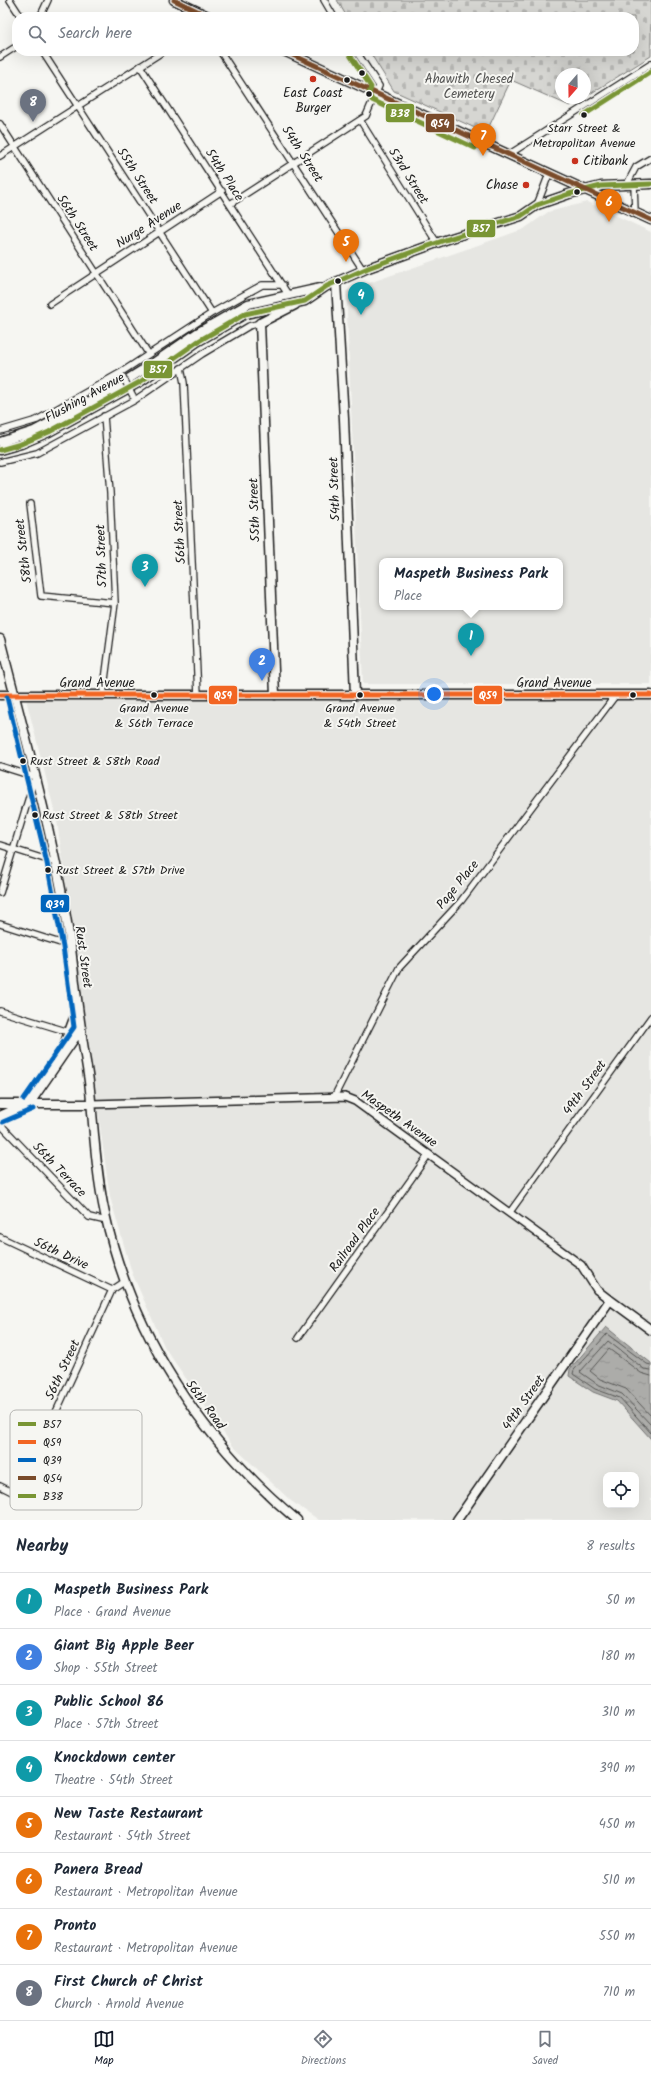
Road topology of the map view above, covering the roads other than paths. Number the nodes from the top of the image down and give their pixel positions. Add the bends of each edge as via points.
1 (10, 0) edge
2 (48, 0) edge
3 (174, 0) edge
4 (324, 0) edge
5 (18, 12) edge
6 (42, 12) edge
7 (199, 12) edge
8 (331, 12) edge
9 (12, 49) edge
10 (45, 56) edge
11 (156, 56) edge
12 (223, 56) edge
13 (295, 56) edge
14 (359, 56) edge
15 (0, 57) edge
16 (651, 64) edge
17 (140, 66) junction
18 (376, 94) junction
19 (78, 106) junction
20 (360, 120) junction
21 (0, 124) edge
22 (15, 146) junction
23 (508, 155) junction
24 (0, 156) edge
25 (651, 158) edge
26 (294, 163) junction
27 (549, 174) junction
28 (630, 184) junction
29 (651, 184) edge
30 (584, 189) junction
31 (222, 191) junction
32 (230, 204) junction
33 (537, 205) junction
34 (635, 212) junction
35 (651, 220) edge
36 (159, 232) junction
37 (437, 243) junction
38 (363, 270) junction
39 (96, 272) junction
40 (336, 282) junction
41 (283, 285) junction
42 (327, 286) junction
43 (289, 296) junction
44 (305, 301) junction
45 (50, 304) dead end
46 (212, 313) junction
47 (260, 323) junction
48 (148, 353) junction
49 (181, 368) junction
50 (121, 375) junction
51 (134, 398) junction
52 (104, 416) junction
53 (0, 431) edge
54 (0, 442) edge
55 (0, 450) edge
56 (0, 462) edge
57 (30, 504) dead end
58 (115, 603) junction
59 (0, 639) edge
60 (0, 695) edge
61 (14, 695) junction
62 (103, 695) junction
63 (198, 695) junction
64 (275, 695) junction
65 (355, 695) junction
66 (651, 695) edge
67 (615, 696) junction
68 (0, 766) edge
69 (35, 777) junction
70 (0, 845) edge
71 (14, 849) junction
72 (54, 862) junction
73 (0, 893) edge
74 (0, 924) edge
75 (70, 946) junction
76 (78, 1009) junction
77 (0, 1011) edge
78 (651, 1017) edge
79 (81, 1029) junction
80 (69, 1032) junction
81 (59, 1060) junction
82 (334, 1097) junction
83 (30, 1103) junction
84 (0, 1104) edge
85 (91, 1104) junction
86 (0, 1116) edge
87 (0, 1124) edge
88 (429, 1154) junction
89 (510, 1212) junction
90 (107, 1221) junction
91 (0, 1237) edge
92 (124, 1282) junction
93 (112, 1290) junction
94 (610, 1300) junction
95 (651, 1330) edge
96 (298, 1338) dead end
97 (57, 1410) edge
98 (0, 1486) edge
99 (10, 1491) edge
100 (297, 1520) edge
101 (457, 1520) edge

1 - 5 street
2 - 6 street
3 - 7 main road
4 - 8 street
9 - 15 street
10 - 19 street, 55th Street
11 - 17 street
12 - 26 street, 54th Street
13 - 18 main road
14 - 18 street via 379,86
16 - 23 street
17 - 19 street
17 - 31 street, 54th Place
18 - 20 street via 366,116
18 - 23 main road
19 - 22 street
19 - 36 street, 55th Street
20 - 26 street
20 - 37 street, 53rd Street
21 - 22 street, 56th Street
22 - 24 street
22 - 39 street, 56th Street
23 - 27 main road
25 - 28 street via 636,167
26 - 32 street
26 - 38 street, 54th Street
27 - 30 main road
27 - 33 street
28 - 29 main road, Flushing Avenue
28 - 30 main road, Flushing Avenue
28 - 34 street
30 - 33 main road, Flushing Avenue
30 - 34 main road
31 - 32 street, 54th Place
31 - 36 street, Nurge Avenue
32 - 41 street, 54th Place
33 - 37 main road, Flushing Avenue via 521,216
34 - 35 main road
36 - 39 street, Nurge Avenue
36 - 46 street, 55th Street
37 - 38 main road, Flushing Avenue
38 - 40 main road, Flushing Avenue
39 - 45 street, Nurge Avenue
39 - 48 street, 56th Street
40 - 42 main road, Flushing Avenue
40 - 65 main road, 54th Street
41 - 43 street, 54th Place
41 - 46 street, Flushing Avenue via 262,285
42 - 43 main road, Flushing Avenue
42 - 44 main road, Flushing Avenue
43 - 54 main road, Flushing Avenue via 248,304 109,391 34,431
44 - 47 main road
44 - 55 main road, Flushing Avenue via 245,314 197,342 140,382 49,432
46 - 48 street, Flushing Avenue
47 - 49 street, Flushing Avenue via 235,334
47 - 64 main road, 55th Street
48 - 50 street, Flushing Avenue
49 - 51 street, Flushing Avenue
49 - 63 street, 56th Street via 184,383
50 - 51 street, bridge
50 - 53 street, Flushing Avenue via 37,420
51 - 52 street, Flushing Avenue
52 - 56 street, Flushing Avenue via 37,453
52 - 58 street, 57th Street
57 - 58 street, 58th Street via 41,596
58 - 62 street, 57th Street
59 - 61 main road, Rust Street
60 - 61 main road, Grand Avenue
61 - 62 main road, Grand Avenue
61 - 69 main road, Rust Street
62 - 63 main road, Grand Avenue
63 - 64 main road, Grand Avenue
64 - 65 main road, Grand Avenue
65 - 67 main road, Grand Avenue
66 - 67 main road, Grand Avenue
67 - 82 street, Page Place via 461,900 399,968
68 - 69 street
69 - 71 street
69 - 72 main road, Rust Street
70 - 71 street
71 - 72 street
71 - 73 street
72 - 75 main road, Rust Street
74 - 75 street
75 - 76 main road, Rust Street
76 - 79 main road, Rust Street
76 - 80 main road
77 - 80 street
78 - 89 street, 49th Street
79 - 81 main road
79 - 85 main road, Rust Street
80 - 81 main road
81 - 83 main road
82 - 85 street, Maspeth Avenue
82 - 88 street, Maspeth Avenue via 345,1097 355,1101
83 - 84 main road, Maspeth Avenue
83 - 85 main road, Maspeth Avenue
83 - 86 main road
85 - 90 main road, Rust Street
87 - 90 street, 56th Terrace via 89,1217
88 - 89 street, Maspeth Avenue
88 - 96 street, Railroad Place
89 - 94 street, Maspeth Avenue via 581,1265 597,1290
90 - 92 main road, Rust Street
91 - 93 street, 56th Drive
92 - 93 street
92 - 100 main road, 56th Road via 167,1372 197,1416 228,1455 272,1500
93 - 97 street, 56th Street
94 - 95 main road, Maspeth Avenue
94 - 101 main road, 49th Street
98 - 99 street, 56th Street

